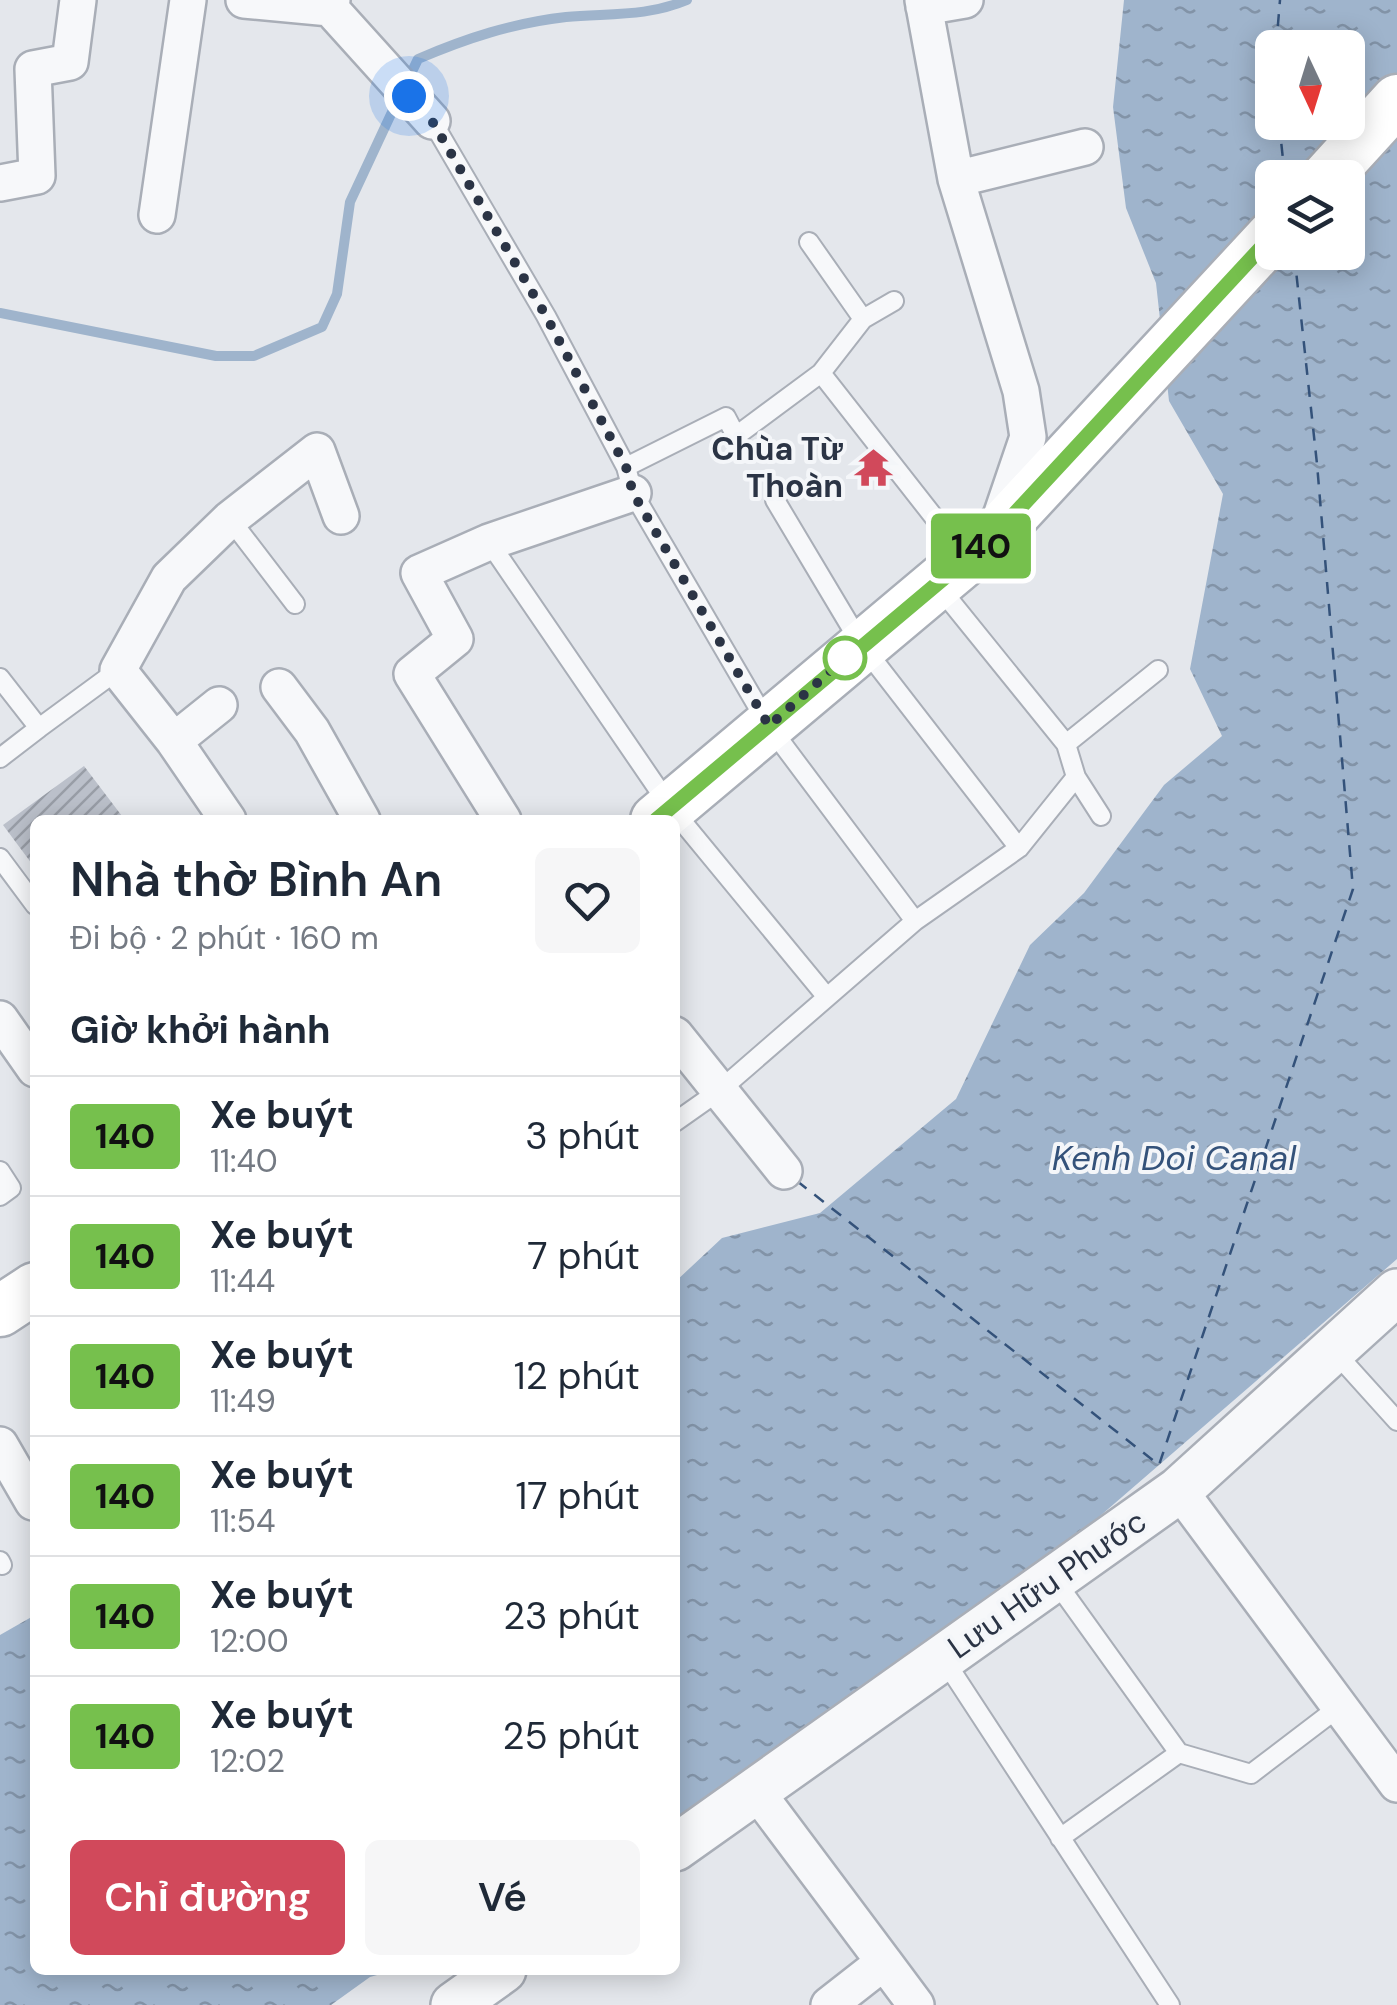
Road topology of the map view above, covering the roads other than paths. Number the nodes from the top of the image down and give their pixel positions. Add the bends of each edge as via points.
1 (78, 0) edge
2 (188, 0) edge
3 (244, 0) edge
4 (965, 0) edge
5 (331, 4) edge
6 (924, 4) edge
7 (1397, 100) edge
8 (432, 121) joint
9 (1085, 147) dead end
10 (1342, 160) edge
11 (956, 178) junction
12 (0, 183) edge
13 (156, 214) dead end
14 (809, 242) dead end
15 (1255, 255) edge
16 (894, 301) dead end
17 (863, 319) junction
18 (822, 373) junction
19 (629, 480) junction
20 (774, 500) dead end
21 (341, 516) dead end
22 (230, 519) junction
23 (489, 542) junction
24 (966, 559) junction
25 (295, 604) dead end
26 (861, 644) junction
27 (118, 670) junction
28 (1158, 670) dead end
29 (0, 678) edge
30 (278, 687) dead end
31 (219, 705) dead end
32 (769, 726) junction
33 (38, 728) junction
34 (174, 741) junction
35 (1066, 744) junction
36 (0, 758) edge
37 (1076, 777) junction
38 (664, 814) edge
39 (225, 815) edge
40 (359, 815) edge
41 (500, 815) edge
42 (1101, 816) dead end
43 (680, 832) edge
44 (1019, 848) junction
45 (0, 858) edge
46 (30, 898) edge
47 (915, 921) junction
48 (826, 996) junction
49 (0, 1019) edge
50 (680, 1042) edge
51 (30, 1062) edge
52 (720, 1091) junction
53 (680, 1119) edge
54 (784, 1171) dead end
55 (0, 1172) edge
56 (0, 1196) edge
57 (30, 1291) edge
58 (1397, 1292) edge
59 (0, 1310) edge
60 (1333, 1350) junction
61 (1397, 1421) edge
62 (0, 1445) edge
63 (1179, 1490) junction
64 (30, 1497) edge
65 (1054, 1579) junction
66 (943, 1658) junction
67 (1340, 1707) junction
68 (1179, 1752) junction
69 (1397, 1784) edge
70 (756, 1791) junction
71 (1060, 1838) junction
72 (680, 1844) edge
73 (884, 1962) junction
74 (497, 1975) edge
75 (454, 2005) edge
76 (829, 2005) edge
77 (916, 2005) edge
78 (1170, 2005) edge

1 - 12 street via 70,62 33,69 37,176
2 - 13 street
3 - 5 street
4 - 6 street
5 - 8 street
6 - 11 street
7 - 10 main road
8 - 19 lane via 546,316
9 - 11 street
11 - 24 street via 1022,391 1028,437
14 - 17 lane
15 - 24 main road
16 - 17 lane
17 - 18 lane
18 - 19 lane via 736,436 726,417
18 - 24 lane
19 - 23 street
19 - 32 lane
20 - 26 lane
21 - 22 street via 317,451
22 - 25 lane
22 - 27 street via 169,578
23 - 38 lane
23 - 41 street via 419,573 455,638 412,674
24 - 26 main road
24 - 35 lane
26 - 32 main road
26 - 44 lane
27 - 33 lane
27 - 34 street
28 - 35 lane
29 - 33 lane
30 - 40 street
31 - 34 street
32 - 38 main road
32 - 47 lane
33 - 36 lane
34 - 39 street
35 - 37 lane
37 - 42 lane
37 - 44 lane
43 - 48 lane
44 - 47 lane
45 - 46 lane
47 - 48 lane
48 - 52 lane
49 - 51 street
50 - 52 street
52 - 53 lane
52 - 54 street
55 - 56 lane via 11,1188
57 - 59 main road
58 - 60 street, Lưu Hữu Phước
60 - 61 lane
60 - 63 street, Lưu Hữu Phước
62 - 64 street
63 - 65 street, Lưu Hữu Phước
63 - 67 street
65 - 66 street, Lưu Hữu Phước
65 - 68 lane
66 - 70 street, Lưu Hữu Phước
66 - 71 lane
67 - 68 lane via 1251,1774
67 - 69 street
68 - 71 lane
70 - 72 street, Lưu Hữu Phước
70 - 73 street
71 - 78 lane
73 - 76 street
73 - 77 street
74 - 75 street

